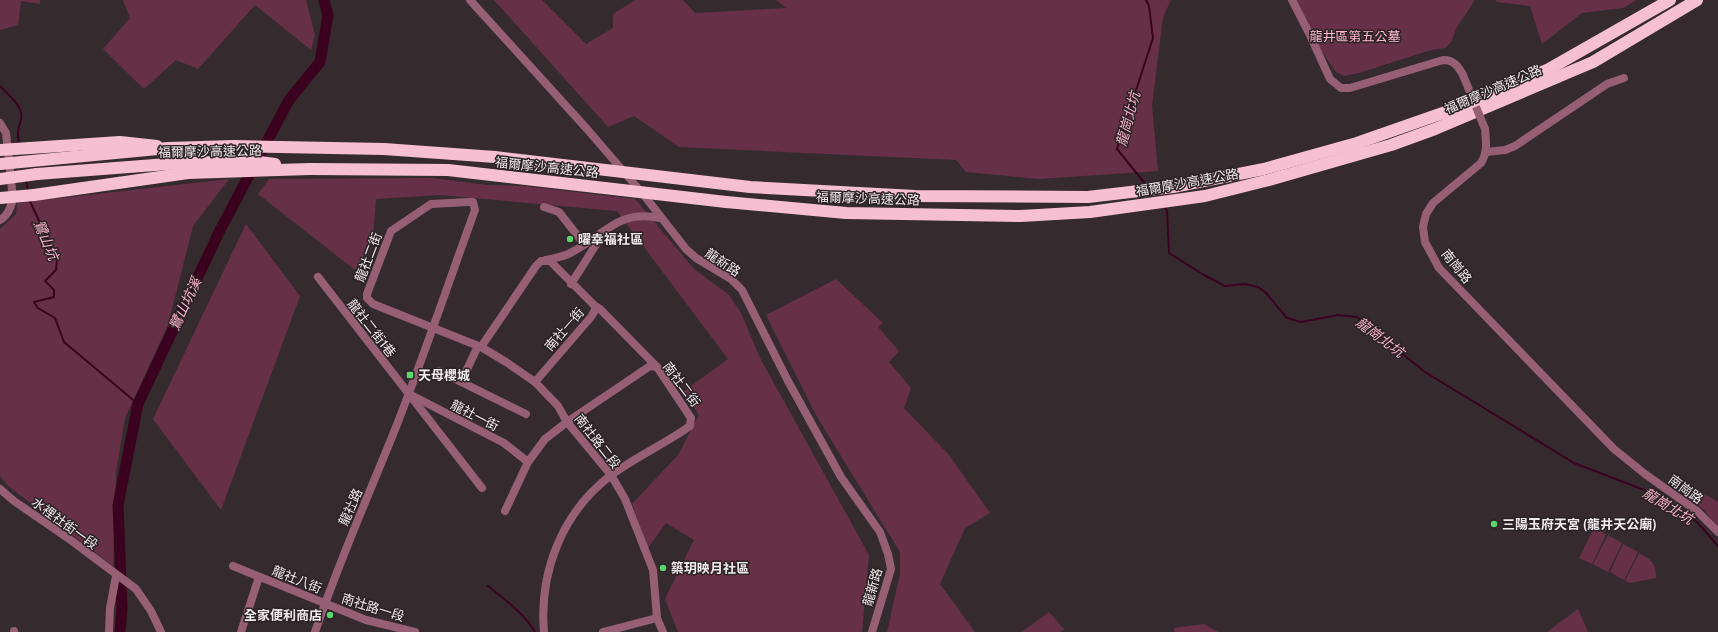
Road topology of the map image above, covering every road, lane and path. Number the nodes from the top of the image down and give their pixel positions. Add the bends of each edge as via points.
1 (470, 0) edge
2 (1292, 0) edge
3 (1670, 0) edge
4 (1697, 0) edge
5 (1624, 78) dead end
6 (0, 123) edge
7 (168, 148) junction
8 (0, 150) edge
9 (1486, 152) junction
10 (0, 164) edge
11 (310, 169) junction
12 (0, 179) edge
13 (0, 198) edge
14 (544, 207) dead end
15 (660, 218) junction
16 (0, 220) edge
17 (607, 227) junction
18 (584, 244) junction
19 (546, 260) junction
20 (318, 278) dead end
21 (571, 284) junction
22 (595, 306) junction
23 (432, 327) junction
24 (480, 347) junction
25 (657, 366) junction
26 (439, 371) dead end
27 (461, 382) junction
28 (535, 382) junction
29 (408, 393) junction
30 (526, 414) dead end
31 (567, 422) junction
32 (528, 462) junction
33 (611, 475) junction
34 (482, 488) dead end
35 (0, 489) edge
36 (505, 511) dead end
37 (1718, 532) edge
38 (233, 566) dead end
39 (116, 576) junction
40 (259, 577) junction
41 (325, 604) junction
42 (657, 618) junction
43 (109, 632) edge
44 (161, 632) edge
45 (241, 632) edge
46 (316, 632) edge
47 (415, 632) edge
48 (544, 632) edge
49 (603, 632) edge
50 (663, 632) edge
51 (872, 632) edge

1 - 15 street, 龍新路 via 587,129
2 - 9 street, bridge via 1330,79 1341,88 1350,88 1443,60 1450,60 1458,65 1485,129
3 - 7 highway, 福爾摩沙高速公路, bridge via 1549,69 1460,108 1357,143 1264,169 1173,187 1088,197 915,196 750,187 495,157 384,149 234,146
4 - 11 highway, 福爾摩沙高速公路, bridge via 1593,62 1391,145 1205,196 1090,212 1021,216 846,213 448,170
5 - 9 street via 1607,84 1515,146
6 - 16 street via 6,134 14,199 4,218
7 - 8 highway, bridge via 120,142
7 - 10 highway, 福爾摩沙高速公路, bridge
9 - 37 street, 南崗路 via 1480,163 1433,203 1426,214 1423,227 1425,242 1439,268 1614,448 1697,511
11 - 12 highway, 福爾摩沙高速公路, bridge via 252,161 181,163
11 - 13 highway, bridge via 188,173
14 - 18 street via 559,212
15 - 17 street via 635,217
15 - 51 street, 龍新路 via 696,258 731,279 742,290 841,477 880,532 891,569
17 - 18 street
17 - 21 street
18 - 19 street via 571,253
19 - 21 street, 南社一街
19 - 24 street via 536,266
20 - 29 street, 龍社二街1巷
21 - 22 street, 南社一街
22 - 25 street
22 - 28 street, 南社一街 via 594,313
23 - 23 street, 龍社二街 via 373,304 367,298 367,294 391,231 431,204 473,202 475,210
23 - 24 street, 南社路二段
23 - 29 street, 龍社二街
24 - 27 street
24 - 28 street, 南社路二段
25 - 31 street, 南社二街 via 650,366
25 - 33 street, 南社二街 via 692,418 690,426
26 - 27 street
27 - 30 street
28 - 31 street, 南社路二段 via 558,406
29 - 32 street, 龍社一街 via 504,443
29 - 34 street, 龍社二街1巷
29 - 41 street, 龍社路
31 - 32 street, 南社二街 via 545,439
31 - 33 street, 南社路二段
32 - 36 street, 南社二街
33 - 42 street, 南社路二段 via 625,499 653,570
33 - 48 street, 南社二街 via 579,506 557,543 544,591
35 - 39 street, 水裡社街一段
38 - 40 street, 龍社八街
39 - 43 street
39 - 44 street, 水裡社街一段 via 136,589
40 - 41 street, 龍社八街
40 - 45 street, 龍社八街
41 - 46 street, 龍社路
41 - 47 street, 南社路一段 via 366,620
42 - 49 street
42 - 50 street, 南社路二段

